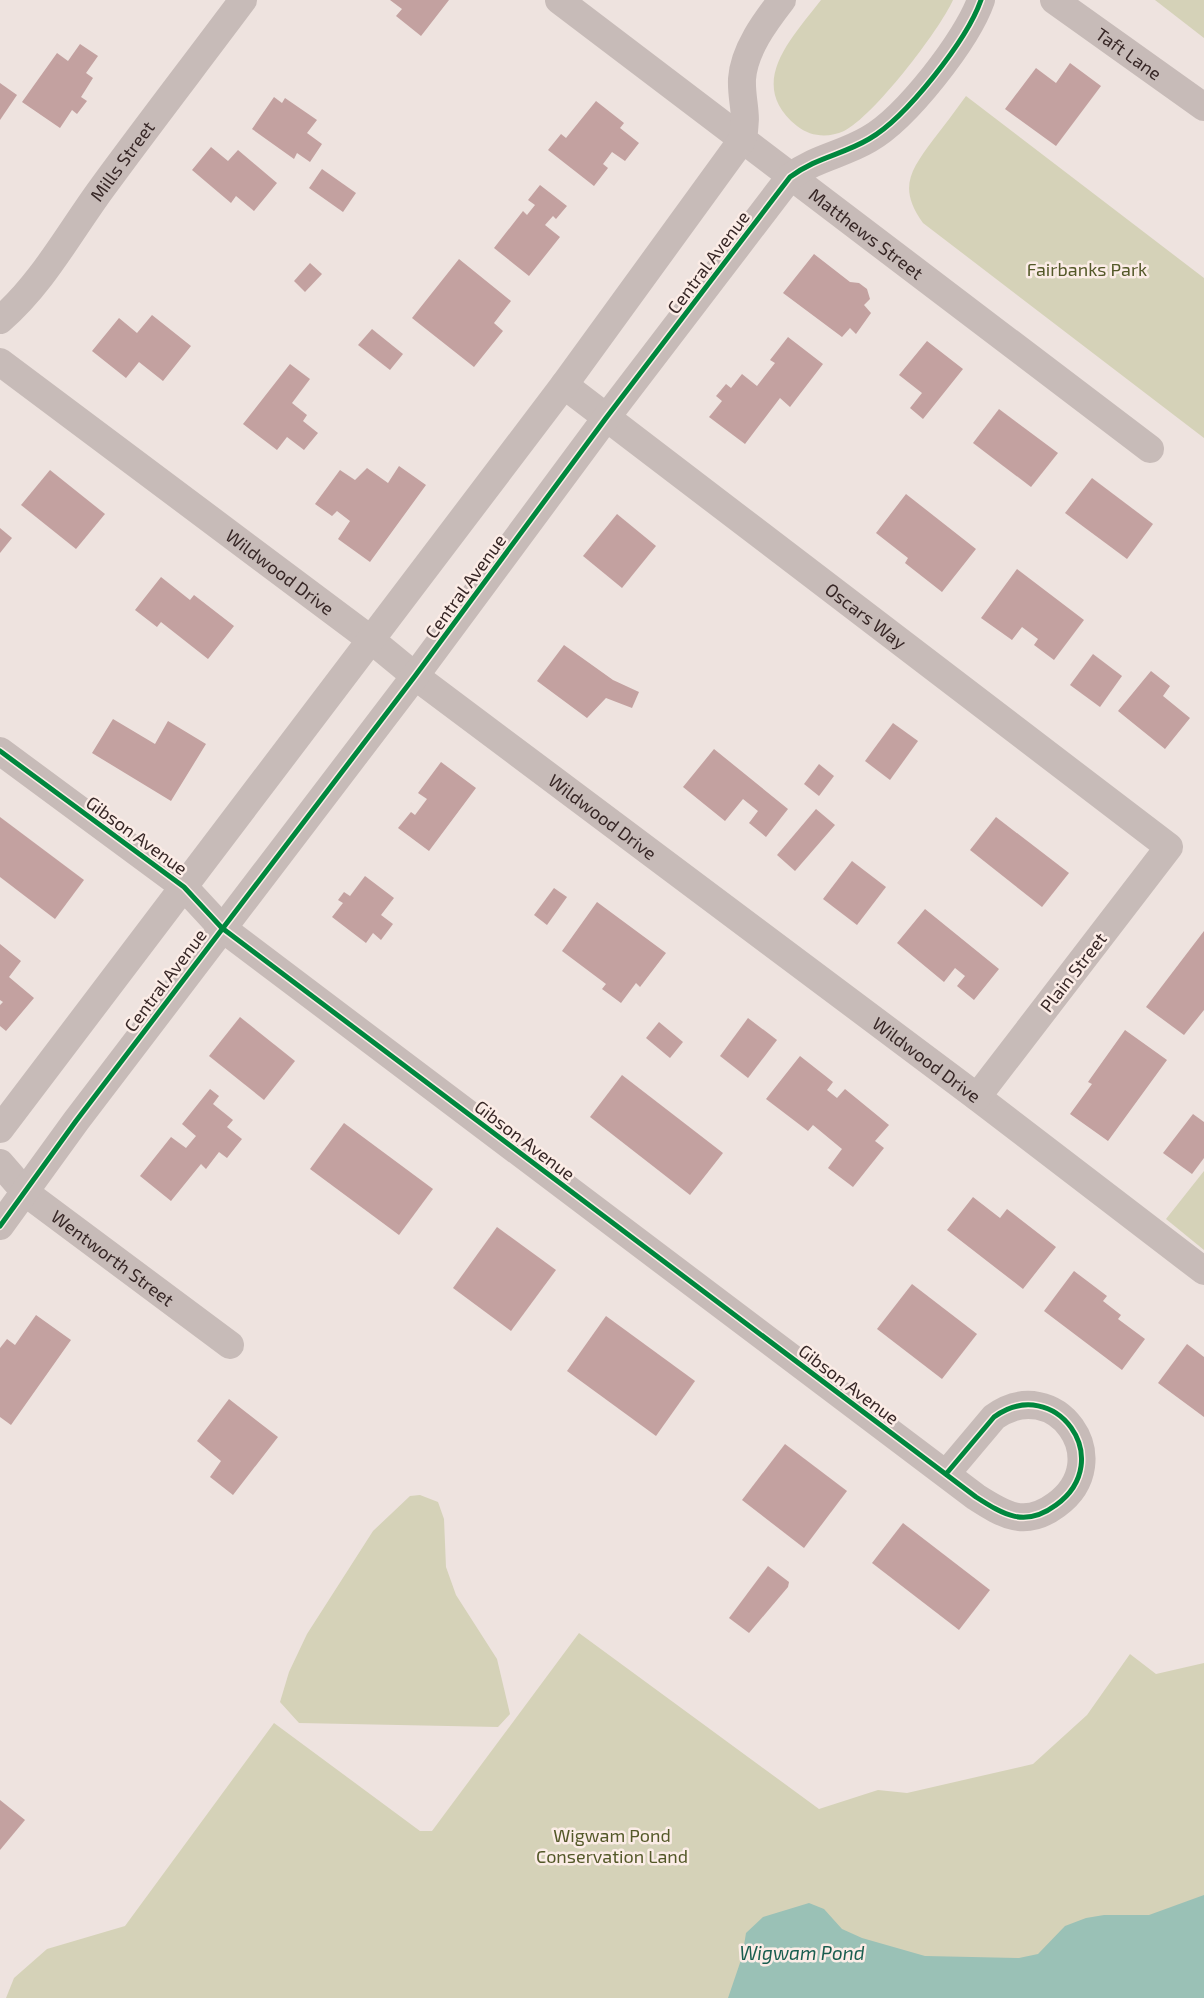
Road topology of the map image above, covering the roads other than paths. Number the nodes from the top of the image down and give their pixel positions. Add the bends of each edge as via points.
1 (243, 0) edge
2 (560, 0) edge
3 (782, 0) edge
4 (981, 0) edge
5 (1054, 0) edge
6 (1204, 107) edge
7 (742, 140) junction
8 (790, 177) junction
9 (0, 320) edge
10 (0, 362) edge
11 (564, 385) junction
12 (606, 418) junction
13 (1150, 449) dead end
14 (370, 639) junction
15 (415, 676) junction
16 (0, 751) edge
17 (1169, 847) joint
18 (184, 887) junction
19 (222, 928) junction
20 (977, 1097) junction
21 (0, 1129) edge
22 (0, 1163) edge
23 (26, 1193) junction
24 (0, 1226) edge
25 (1204, 1271) edge
26 (230, 1345) dead end
27 (946, 1474) junction

1 - 9 street, Mills Street via 102,188 43,273 20,302
2 - 7 street, Matthews Street
3 - 7 street via 744,64 742,79 746,112
4 - 8 street, Central Avenue via 954,47 903,112 871,138 820,158
5 - 6 street, Taft Lane
7 - 8 street, Matthews Street
7 - 11 street
8 - 12 street, Central Avenue
8 - 13 street, Matthews Street
10 - 14 street, Wildwood Drive
11 - 12 street, Oscars Way
11 - 14 street
12 - 15 street, Central Avenue
12 - 17 street, Oscars Way
14 - 15 street, Wildwood Drive
14 - 18 street
15 - 19 street, Central Avenue
15 - 20 street, Wildwood Drive
16 - 18 street, Gibson Avenue
17 - 20 street, Plain Street
18 - 19 street, Gibson Avenue
18 - 21 street
19 - 23 street, Central Avenue via 60,1142
19 - 27 street, Gibson Avenue
20 - 25 street, Wildwood Drive
22 - 23 street, Wentworth Street
23 - 24 street, Central Avenue
23 - 26 street, Wentworth Street
27 - 27 street, Gibson Avenue via 1004,1513 1028,1518 1049,1510 1067,1496 1076,1483 1082,1453 1078,1438 1068,1423 1045,1408 1019,1406 1002,1412 988,1423

